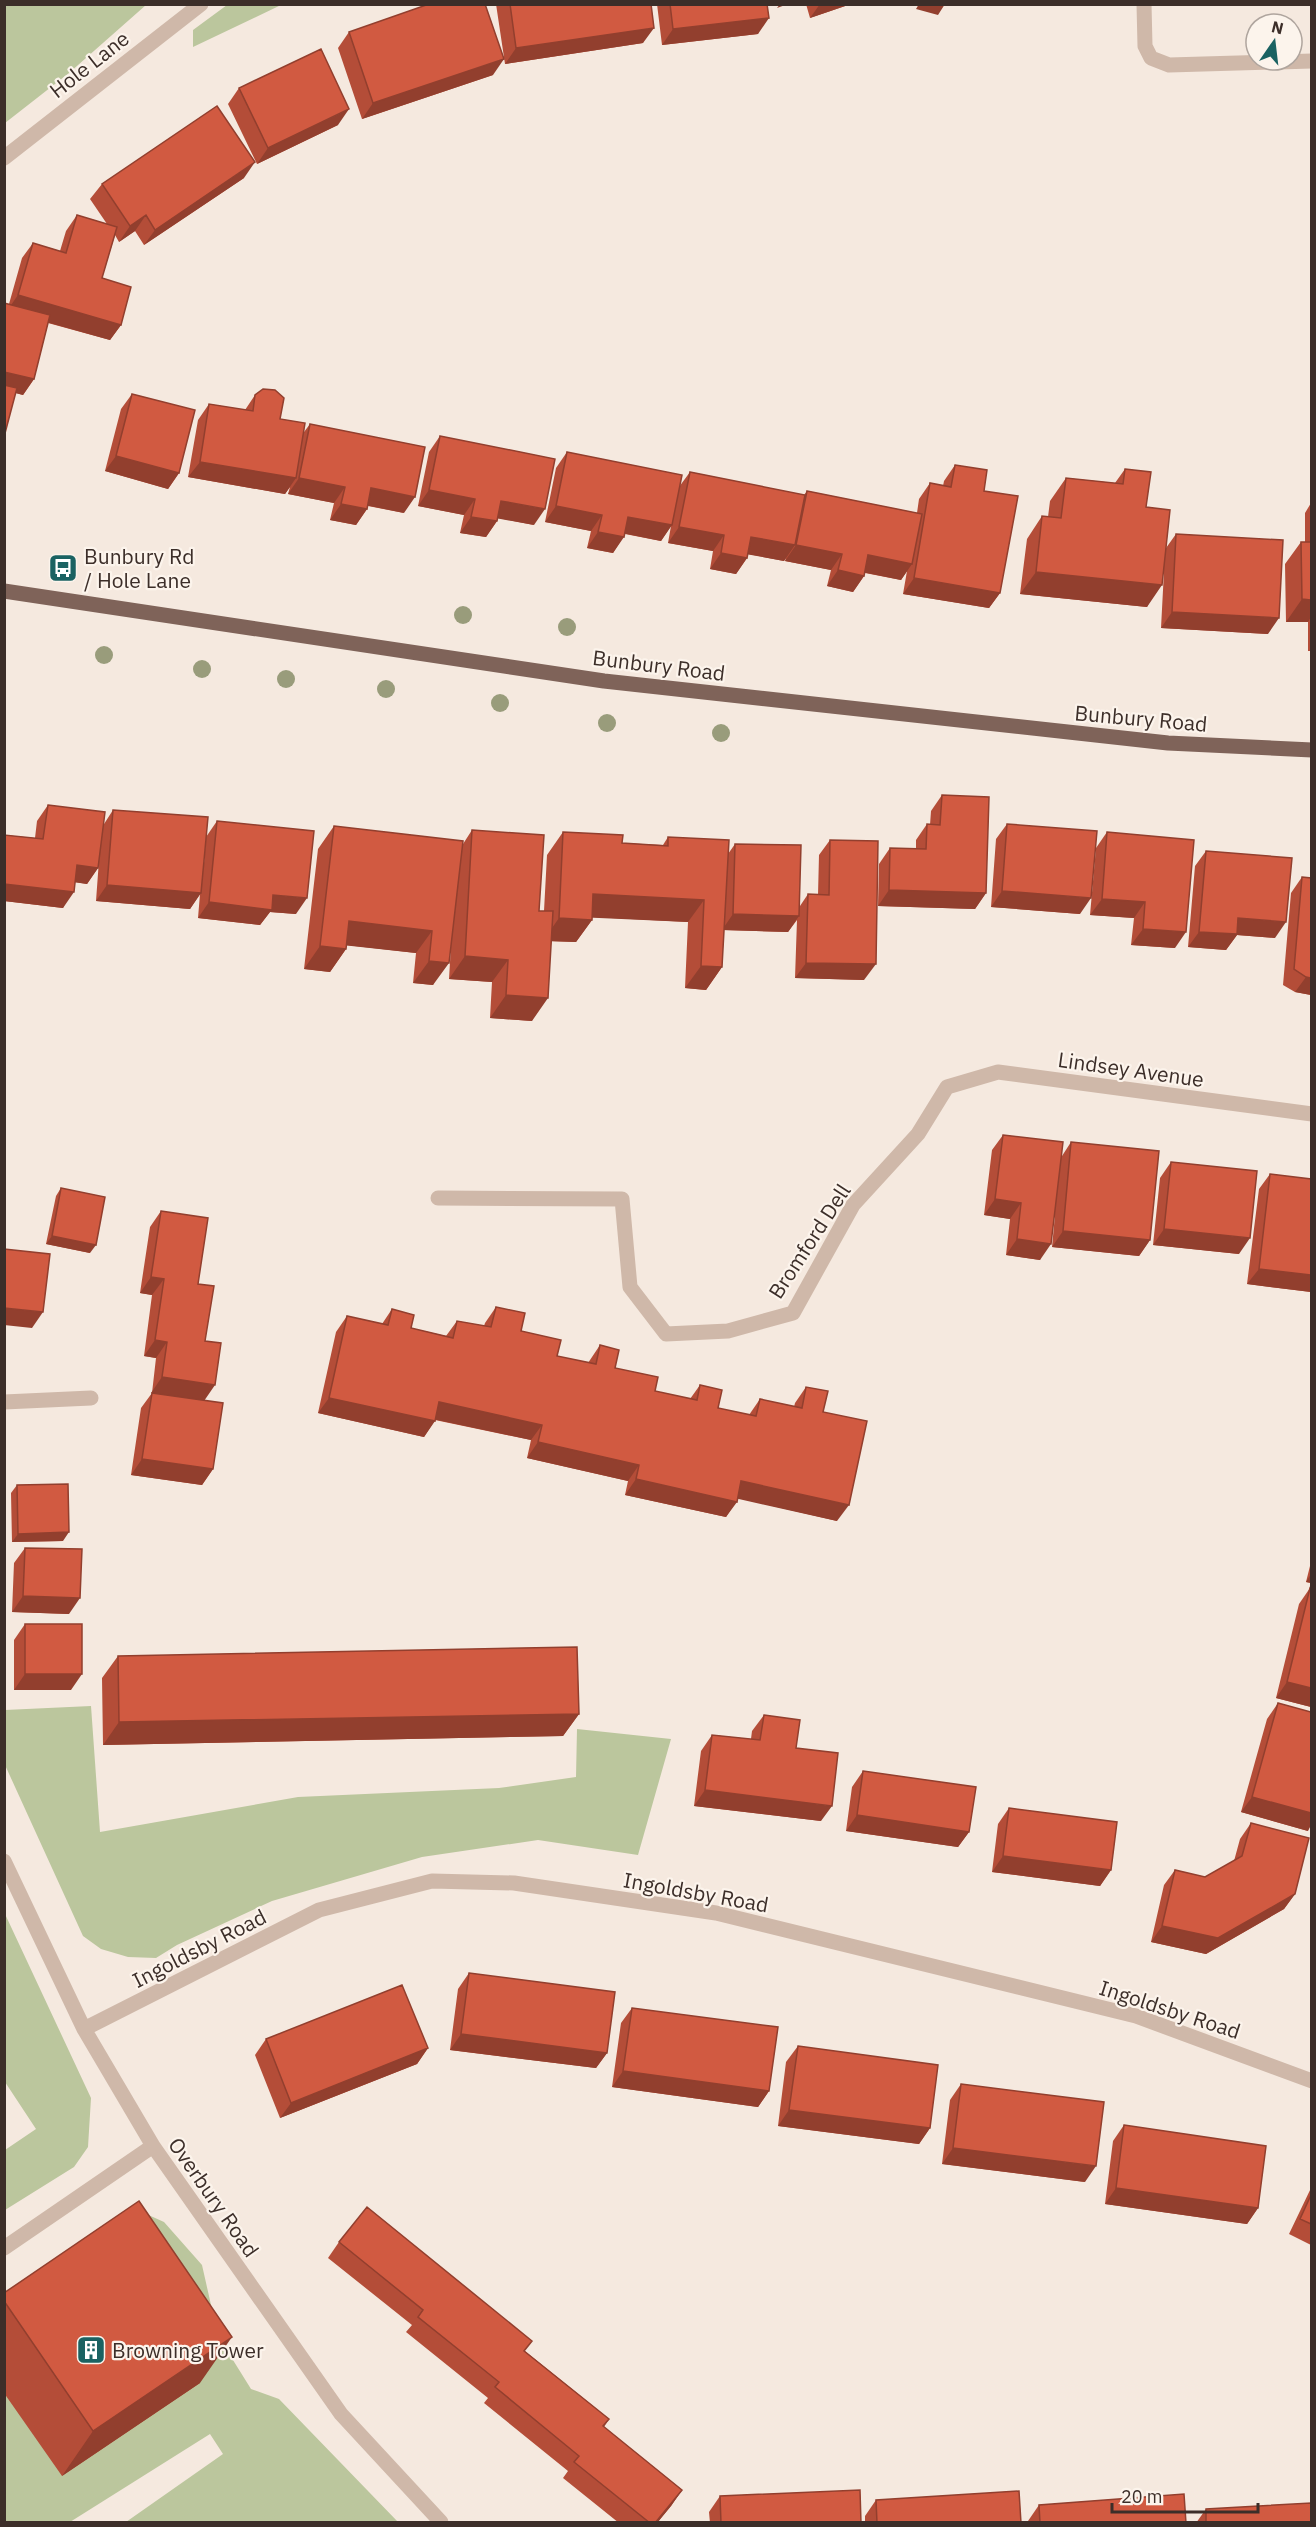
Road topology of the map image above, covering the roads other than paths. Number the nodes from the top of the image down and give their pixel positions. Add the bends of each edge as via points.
1 (201, 4) edge
2 (1144, 4) edge
3 (1311, 61) edge
4 (4, 158) edge
5 (4, 591) edge
6 (1311, 750) edge
7 (947, 1087) joint
8 (1311, 1114) edge
9 (438, 1198) dead end
10 (91, 1398) dead end
11 (4, 1402) edge
12 (4, 1861) edge
13 (84, 2030) junction
14 (1311, 2080) edge
15 (153, 2146) junction
16 (4, 2248) edge
17 (441, 2523) edge

1 - 4 street, Hole Lane
2 - 3 street via 1145,46 1151,58 1169,65
5 - 6 main road, Bunbury Road via 604,681 1168,743
7 - 8 street, Lindsey Avenue via 998,1072
7 - 9 street, Bromford Dell via 918,1134 853,1205 793,1313 728,1331 666,1334 630,1287 622,1199
10 - 11 street
12 - 13 street, Overbury Road
13 - 14 street, Ingoldsby Road via 319,1910 432,1881 514,1883 716,1913 1136,2016
13 - 15 street, Overbury Road
15 - 16 street
15 - 17 street, Overbury Road via 341,2414

